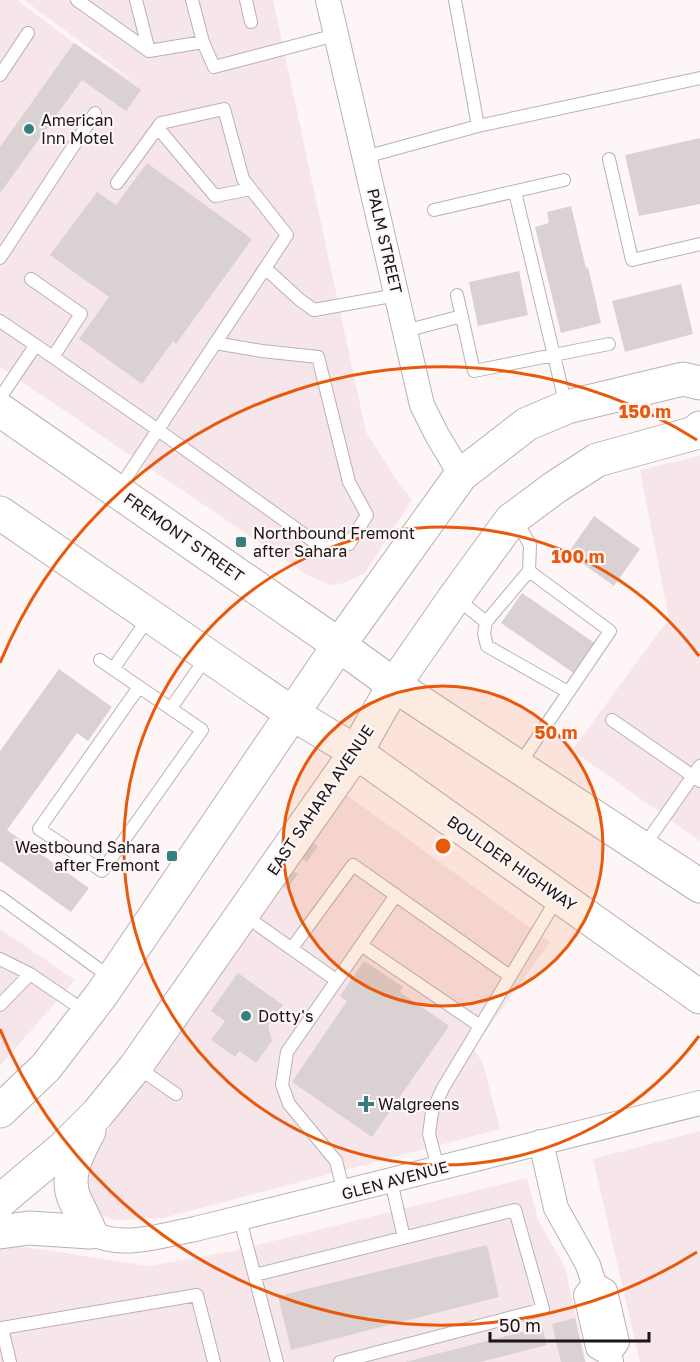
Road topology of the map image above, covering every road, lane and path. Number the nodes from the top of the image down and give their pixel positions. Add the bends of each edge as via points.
1 (76, 0) edge
2 (136, 0) edge
3 (192, 0) edge
4 (246, 0) edge
5 (328, 0) edge
6 (455, 0) edge
7 (251, 22) dead end
8 (28, 33) dead end
9 (336, 35) junction
10 (203, 42) junction
11 (149, 51) junction
12 (0, 75) edge
13 (700, 78) edge
14 (95, 113) dead end
15 (478, 126) junction
16 (158, 128) junction
17 (365, 157) junction
18 (609, 159) dead end
19 (564, 180) dead end
20 (117, 183) dead end
21 (251, 189) junction
22 (515, 192) junction
23 (434, 210) dead end
24 (700, 244) edge
25 (0, 258) edge
26 (265, 268) junction
27 (31, 279) dead end
28 (397, 295) junction
29 (458, 295) dead end
30 (462, 316) junction
31 (0, 321) edge
32 (405, 331) junction
33 (215, 343) junction
34 (609, 344) dead end
35 (35, 345) junction
36 (554, 354) junction
37 (53, 357) junction
38 (700, 383) edge
39 (0, 398) edge
40 (567, 407) junction
41 (0, 410) edge
42 (700, 428) edge
43 (158, 430) junction
44 (461, 475) junction
45 (117, 491) junction
46 (0, 513) edge
47 (511, 520) junction
48 (529, 571) junction
49 (455, 597) junction
50 (150, 616) junction
51 (486, 622) junction
52 (339, 645) junction
53 (208, 656) junction
54 (100, 660) dead end
55 (113, 669) junction
56 (394, 685) junction
57 (139, 687) junction
58 (568, 692) junction
59 (171, 708) junction
60 (293, 714) junction
61 (612, 720) dead end
62 (356, 752) junction
63 (517, 766) junction
64 (698, 775) edge
65 (642, 849) junction
66 (700, 886) edge
67 (396, 895) junction
68 (558, 896) junction
69 (0, 897) edge
70 (243, 914) junction
71 (362, 945) junction
72 (292, 948) junction
73 (0, 959) edge
74 (30, 974) junction
75 (510, 976) junction
76 (112, 979) junction
77 (336, 980) junction
78 (700, 997) edge
79 (0, 1005) edge
80 (88, 1013) junction
81 (480, 1026) junction
82 (136, 1066) junction
83 (176, 1094) dead end
84 (700, 1103) edge
85 (0, 1111) edge
86 (98, 1113) junction
87 (541, 1142) junction
88 (438, 1168) junction
89 (391, 1181) junction
90 (344, 1193) junction
91 (0, 1201) edge
92 (240, 1219) junction
93 (0, 1232) edge
94 (90, 1232) junction
95 (404, 1238) junction
96 (255, 1275) junction
97 (610, 1357) edge
98 (10, 1362) edge
99 (214, 1362) edge
100 (277, 1362) edge
101 (340, 1362) edge

1 - 11 lane
2 - 11 lane
3 - 10 lane
4 - 7 lane
5 - 9 street, PALM STREET
6 - 15 lane
8 - 12 lane
9 - 10 lane via 214,67
9 - 17 street, PALM STREET
10 - 11 lane
13 - 15 lane
14 - 25 lane
15 - 17 lane
16 - 20 lane
16 - 21 lane via 215,196
16 - 21 lane via 161,123 224,109 243,179
17 - 28 street, PALM STREET
18 - 24 lane via 632,260
19 - 22 lane
21 - 26 lane via 287,235
22 - 23 lane
22 - 36 lane
26 - 28 lane via 314,310
26 - 33 lane
27 - 37 lane via 81,314
28 - 32 street, PALM STREET
29 - 30 lane
30 - 32 lane
30 - 36 lane via 474,371
31 - 35 lane
32 - 44 street, PALM STREET via 422,405
33 - 43 lane
33 - 43 lane via 318,357 349,482 367,515 349,544 322,548
34 - 36 lane
35 - 37 lane
35 - 39 lane
36 - 40 lane
37 - 43 lane
38 - 40 main road via 683,379
40 - 44 main road via 527,424
41 - 45 main road, FREMONT STREET
42 - 47 main road, EAST SAHARA AVENUE via 597,460
43 - 45 lane
44 - 52 main road
45 - 52 main road, FREMONT STREET
46 - 50 main road
47 - 48 lane via 530,545
47 - 49 main road, EAST SAHARA AVENUE
48 - 51 lane
48 - 58 lane via 610,631
49 - 51 lane
49 - 56 main road, EAST SAHARA AVENUE
50 - 53 main road
50 - 55 lane
51 - 58 lane via 487,646
52 - 56 main road, FREMONT STREET
52 - 60 main road
53 - 59 lane
53 - 60 main road
54 - 55 lane
55 - 57 lane
56 - 62 main road, EAST SAHARA AVENUE
56 - 63 main road
57 - 59 lane
57 - 59 lane via 39,829 102,871 202,730
58 - 63 lane
60 - 62 main road, BOULDER HIGHWAY
60 - 76 main road
61 - 64 lane
62 - 68 main road, BOULDER HIGHWAY
62 - 70 main road, EAST SAHARA AVENUE
63 - 65 main road
64 - 65 lane
65 - 66 main road
67 - 71 lane
67 - 72 lane via 353,865
67 - 75 lane
68 - 75 lane
68 - 78 main road, BOULDER HIGHWAY
69 - 76 lane
70 - 72 lane
70 - 82 main road, EAST SAHARA AVENUE
71 - 77 lane
71 - 81 lane
72 - 77 lane
73 - 74 lane
74 - 79 lane
74 - 80 lane
75 - 81 lane
76 - 80 main road
77 - 90 lane via 287,1052 282,1085 289,1104 336,1161
80 - 85 main road via 46,1067
81 - 88 lane via 432,1112 429,1134
82 - 83 lane
82 - 86 main road, EAST SAHARA AVENUE
84 - 87 street, GLEN AVENUE
86 - 91 main road, EAST SAHARA AVENUE
86 - 94 main road via 70,1176 70,1186
87 - 88 street, GLEN AVENUE
87 - 97 street via 556,1208 588,1265 594,1284 586,1295 599,1306 617,1342
88 - 89 street, GLEN AVENUE
89 - 90 street, GLEN AVENUE
89 - 95 lane
90 - 92 street, GLEN AVENUE
92 - 94 street, GLEN AVENUE via 125,1241
92 - 96 lane
93 - 94 main road via 29,1228
95 - 96 lane
95 - 101 lane via 515,1210 543,1309
96 - 100 lane
98 - 99 lane via 2,1328 197,1295

